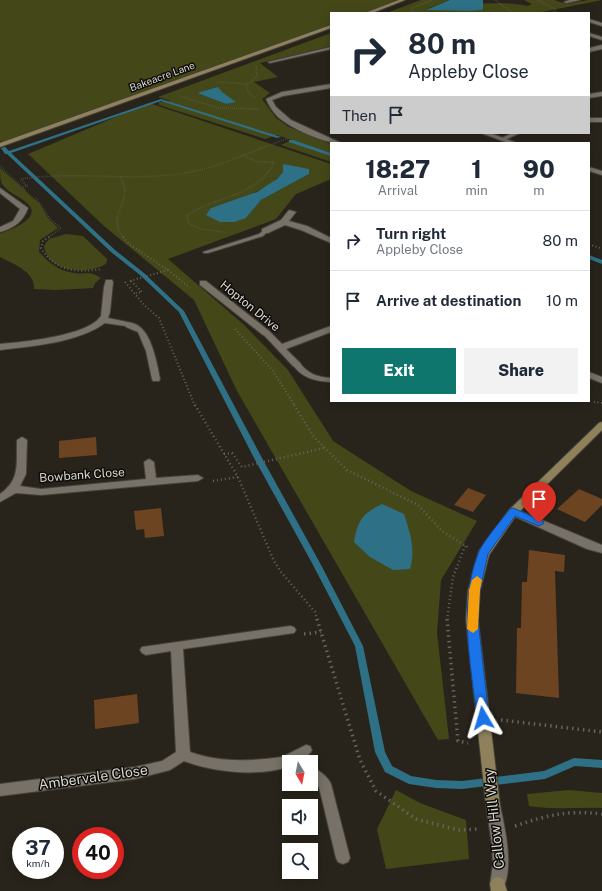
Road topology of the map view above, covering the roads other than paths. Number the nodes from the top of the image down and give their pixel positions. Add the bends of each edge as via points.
1 (403, 0) edge
2 (578, 0) edge
3 (566, 2) dead end
4 (369, 12) edge
5 (590, 20) edge
6 (602, 25) edge
7 (330, 26) edge
8 (590, 34) edge
9 (602, 39) edge
10 (602, 47) edge
11 (330, 48) edge
12 (590, 50) edge
13 (270, 62) dead end
14 (330, 86) edge
15 (602, 94) edge
16 (590, 95) edge
17 (590, 120) edge
18 (602, 120) edge
19 (487, 134) edge
20 (515, 134) edge
21 (503, 139) junction
22 (336, 142) edge
23 (511, 142) edge
24 (2, 145) edge
25 (590, 169) edge
26 (602, 173) edge
27 (0, 190) edge
28 (292, 212) dead end
29 (284, 222) junction
30 (0, 230) edge
31 (265, 231) joint
32 (330, 241) edge
33 (206, 252) dead end
34 (109, 282) dead end
35 (203, 283) dead end
36 (103, 320) junction
37 (129, 326) joint
38 (330, 329) edge
39 (266, 333) joint
40 (0, 347) edge
41 (282, 347) junction
42 (296, 364) joint
43 (590, 375) edge
44 (156, 379) dead end
45 (330, 380) edge
46 (602, 380) edge
47 (602, 425) edge
48 (22, 440) dead end
49 (149, 462) dead end
50 (198, 478) road end
51 (151, 482) junction
52 (14, 489) junction
53 (0, 499) edge
54 (513, 512) junction
55 (602, 549) edge
56 (290, 630) dead end
57 (177, 647) junction
58 (146, 650) dead end
59 (306, 750) dead end
60 (183, 755) junction
61 (298, 755) edge
62 (282, 764) edge
63 (318, 778) edge
64 (0, 790) edge
65 (343, 858) dead end
66 (499, 888) edge

1 - 4 street
2 - 3 lane
5 - 6 lane
7 - 24 street, Bakeacre Lane
8 - 9 lane
10 - 12 street
11 - 13 lane
14 - 22 street via 282,94 269,99 281,117
15 - 16 street
17 - 18 lane
19 - 21 street
20 - 21 lane
21 - 23 street
25 - 26 street
27 - 30 street via 24,208 22,218
28 - 29 street
29 - 31 street
29 - 32 street
31 - 33 lane via 261,235
34 - 36 street via 106,290 107,310
35 - 39 lane, Hopton Drive
36 - 37 street
36 - 40 street via 90,329 61,337
37 - 44 lane via 141,331 150,351
38 - 41 street, Hopton Drive
39 - 41 street, Hopton Drive
41 - 42 street, Hopton Drive
42 - 45 lane via 302,372 314,379
43 - 46 street
47 - 54 street
48 - 52 street via 21,474
49 - 51 street
50 - 51 street, Bowbank Close
51 - 52 street, Bowbank Close via 41,492
52 - 53 street
54 - 55 street
54 - 66 street, Callow Hill Way via 483,554 474,590 472,620 493,805 498,828 501,866
56 - 57 street
57 - 58 street
57 - 60 street
59 - 61 lane
60 - 62 street via 200,762 246,767
60 - 64 street, Ambervale Close via 165,766 135,773
63 - 65 lane via 324,784

